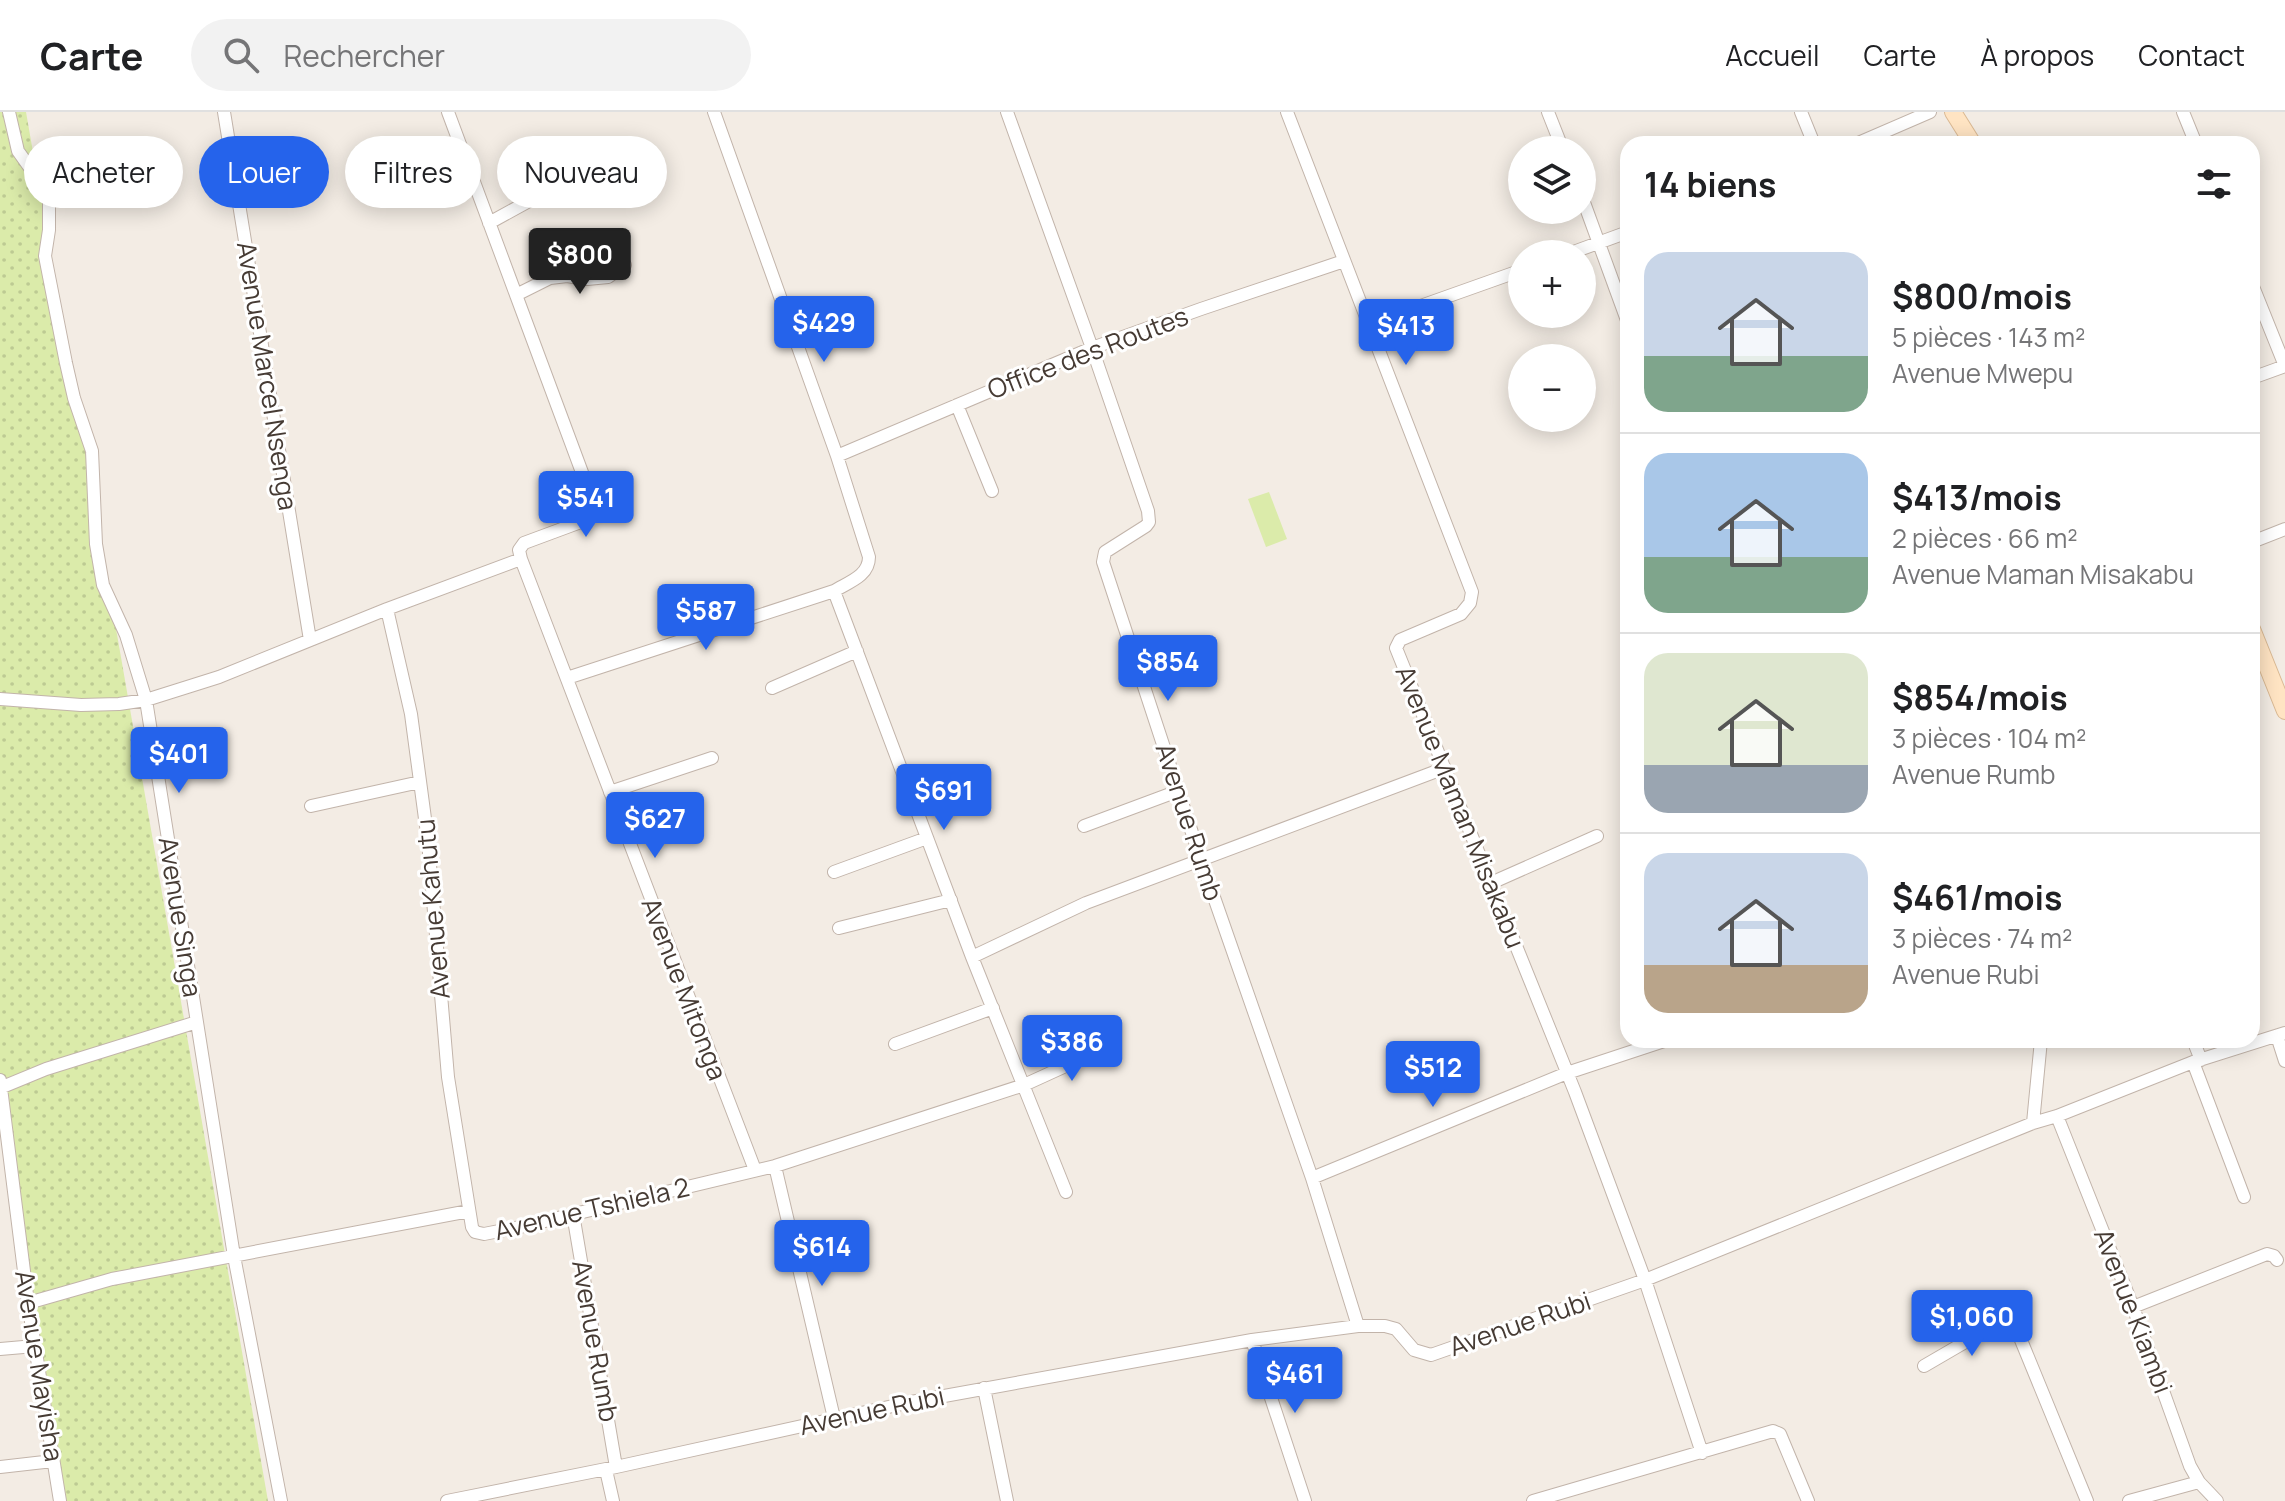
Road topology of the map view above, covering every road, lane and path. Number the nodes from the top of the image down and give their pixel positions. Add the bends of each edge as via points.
1 (9, 112) edge
2 (224, 112) edge
3 (448, 112) edge
4 (714, 112) edge
5 (1007, 112) edge
6 (1287, 112) edge
7 (1548, 112) edge
8 (1801, 112) edge
9 (1930, 112) edge
10 (1953, 112) edge
11 (2183, 112) edge
12 (1557, 136) edge
13 (1811, 136) edge
14 (1874, 136) edge
15 (1968, 136) edge
16 (2193, 136) edge
17 (516, 208) edge
18 (489, 223) junction
19 (1593, 224) edge
20 (1620, 235) edge
21 (1600, 243) junction
22 (1596, 244) edge
23 (1344, 261) junction
24 (625, 265) dead end
25 (1508, 275) edge
26 (516, 295) junction
27 (1620, 300) edge
28 (2260, 304) edge
29 (1370, 324) junction
30 (1092, 348) junction
31 (2285, 366) edge
32 (2260, 375) edge
33 (957, 405) junction
34 (837, 456) junction
35 (992, 491) dead end
36 (2285, 529) edge
37 (2260, 539) edge
38 (521, 559) junction
39 (834, 591) junction
40 (387, 609) junction
41 (310, 640) junction
42 (2260, 646) edge
43 (857, 651) junction
44 (567, 678) junction
45 (2280, 687) edge
46 (772, 688) dead end
47 (0, 699) edge
48 (146, 700) junction
49 (2285, 711) edge
50 (712, 758) dead end
51 (1445, 768) junction
52 (420, 782) junction
53 (1178, 791) junction
54 (610, 792) junction
55 (311, 806) dead end
56 (1084, 826) dead end
57 (1597, 836) dead end
58 (927, 838) junction
59 (1201, 860) junction
60 (834, 872) dead end
61 (1491, 883) junction
62 (951, 900) junction
63 (839, 928) dead end
64 (972, 957) junction
65 (993, 1008) junction
66 (197, 1022) junction
67 (2281, 1034) edge
68 (2260, 1041) edge
69 (895, 1044) dead end
70 (1105, 1048) dead end
71 (1643, 1048) edge
72 (2040, 1048) edge
73 (2195, 1048) edge
74 (2237, 1048) edge
75 (2197, 1061) junction
76 (2285, 1061) edge
77 (1567, 1073) junction
78 (0, 1080) edge
79 (1024, 1085) junction
80 (0, 1088) edge
81 (2057, 1116) junction
82 (2033, 1123) junction
83 (775, 1166) junction
84 (755, 1170) junction
85 (1312, 1178) junction
86 (1066, 1192) dead end
87 (2244, 1197) dead end
88 (469, 1211) junction
89 (573, 1214) junction
90 (234, 1256) junction
91 (2277, 1260) dead end
92 (1645, 1280) junction
93 (28, 1303) junction
94 (2133, 1307) junction
95 (1358, 1326) junction
96 (1252, 1340) junction
97 (35, 1346) junction
98 (0, 1349) edge
99 (1924, 1366) dead end
100 (984, 1388) junction
101 (834, 1418) junction
102 (1702, 1453) junction
103 (53, 1461) junction
104 (0, 1467) edge
105 (611, 1468) junction
106 (2199, 1482) junction
107 (60, 1501) edge
108 (281, 1501) edge
109 (447, 1501) edge
110 (613, 1501) edge
111 (1007, 1501) edge
112 (1305, 1501) edge
113 (1533, 1501) edge
114 (1808, 1501) edge
115 (2087, 1501) edge
116 (2129, 1501) edge
117 (2217, 1501) edge

1 - 48 street, Avenue Singa via 18,151 49,200 45,256 68,375 92,451 103,585 126,635
2 - 41 street, Avenue Marcel Nsenga
3 - 18 street
4 - 34 street
5 - 30 street, Avenue Rumb
6 - 23 street, Avenue Maman Misakabu
7 - 12 street
8 - 13 street
9 - 14 street
10 - 15 main road
11 - 16 street
17 - 18 street
18 - 26 street
19 - 21 street
20 - 21 street
21 - 22 street
21 - 27 street
23 - 29 street, Avenue Maman Misakabu
23 - 30 street, Office des Routes
24 - 26 street via 608,277 550,278
25 - 29 street
26 - 38 street via 596,510 586,520 529,540 520,547
28 - 31 street
29 - 51 street, Avenue Maman Misakabu via 1472,592 1461,614 1396,645
30 - 33 street, Office des Routes
30 - 53 street, Avenue Rumb via 1149,517 1142,530 1105,552 1103,562
31 - 32 street
33 - 34 street, Office des Routes
33 - 35 street
34 - 39 street via 869,565
36 - 37 street
38 - 40 street
38 - 44 street, Avenue Mitonga
39 - 43 street
39 - 44 street
40 - 41 street
40 - 52 street, Avenue Kahutu
41 - 48 street
42 - 45 main road
43 - 46 street
43 - 58 street
44 - 54 street, Avenue Mitonga
45 - 49 main road
47 - 48 street via 81,705
48 - 66 street, Avenue Singa
50 - 54 street
51 - 59 street
51 - 61 street, Avenue Maman Misakabu
52 - 55 street
52 - 88 street, Avenue Kahutu via 448,1077
53 - 56 street
53 - 59 street, Avenue Rumb
54 - 84 street, Avenue Mitonga
57 - 61 street
58 - 60 street
58 - 62 street
59 - 64 street via 1086,903
59 - 85 street, Avenue Rumb
61 - 77 street, Avenue Maman Misakabu
62 - 63 street
62 - 64 street
64 - 65 street
65 - 69 street
65 - 79 street
66 - 80 street
66 - 90 street, Avenue Singa
67 - 68 street, Avenue Rubi
67 - 76 street
70 - 79 street, Avenue Tshiela 2
71 - 77 street
72 - 82 street
73 - 75 street
74 - 75 street, Avenue Rubi
75 - 81 street, Avenue Rubi
75 - 87 street
77 - 85 street
77 - 92 street, Avenue Maman Misakabu
78 - 80 street, Avenue Mayisha
79 - 83 street, Avenue Tshiela 2
79 - 86 street
80 - 93 street, Avenue Mayisha
81 - 82 street, Avenue Rubi
81 - 94 street, Avenue Kiambi
82 - 92 street, Avenue Rubi
83 - 84 street, Avenue Tshiela 2
83 - 101 street
84 - 89 street, Avenue Tshiela 2
85 - 95 street, Avenue Rumb
88 - 89 street, Avenue Tshiela 2 via 473,1229 481,1234
88 - 90 street, Avenue Tshiela 2
89 - 105 street, Avenue Rumb
90 - 93 street, Avenue Tshiela 2 via 112,1279
90 - 108 street, Avenue Singa
91 - 94 street via 2267,1254
92 - 95 street, Avenue Rubi via 1431,1355 1414,1350 1396,1329
92 - 102 street, Avenue Maman Misakabu
93 - 97 street, Avenue Mayisha
94 - 106 street, Avenue Kiambi
95 - 96 street, Avenue Rubi
96 - 100 street, Avenue Rubi
96 - 112 street
97 - 98 street
97 - 103 street, Avenue Mayisha
99 - 115 street via 2003,1320 2014,1323
100 - 101 street, Avenue Rubi
100 - 111 street
101 - 105 street, Avenue Rubi
102 - 113 street
102 - 114 street via 1777,1431
103 - 104 street
103 - 107 street, Avenue Mayisha
105 - 109 street, Avenue Rubi
105 - 110 street
106 - 116 street
106 - 117 street, Avenue Kiambi

